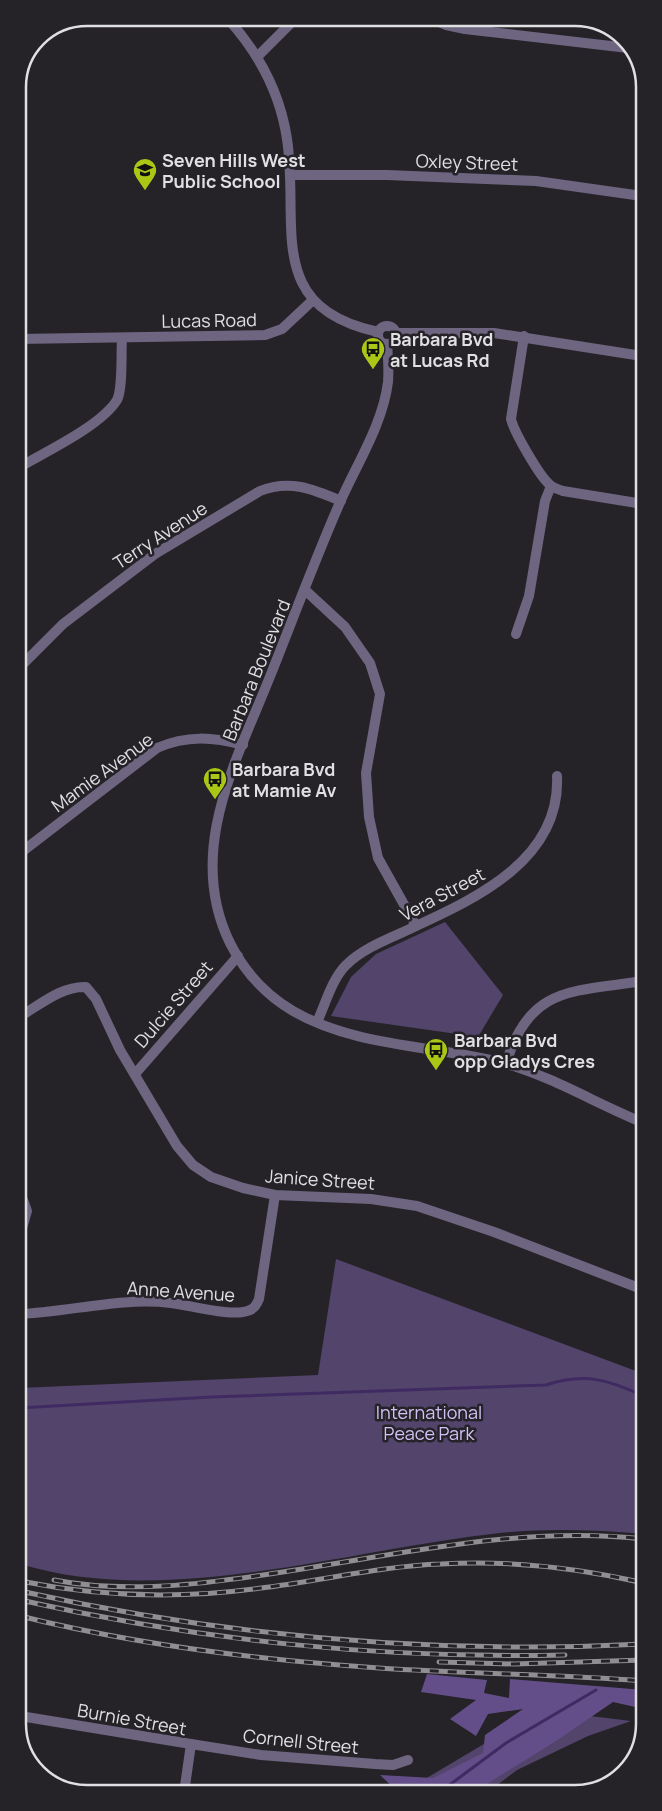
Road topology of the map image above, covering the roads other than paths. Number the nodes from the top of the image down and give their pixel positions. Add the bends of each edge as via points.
1 (234, 26) edge
2 (288, 26) edge
3 (446, 26) edge
4 (621, 47) edge
5 (258, 56) junction
6 (290, 175) junction
7 (636, 195) edge
8 (313, 300) junction
9 (378, 332) junction
10 (396, 333) junction
11 (524, 336) junction
12 (122, 338) junction
13 (26, 339) edge
14 (387, 344) junction
15 (636, 355) edge
16 (26, 463) edge
17 (552, 486) junction
18 (341, 501) junction
19 (636, 503) edge
20 (305, 590) junction
21 (516, 634) dead end
22 (26, 661) edge
23 (243, 745) junction
24 (557, 776) dead end
25 (26, 849) edge
26 (416, 926) junction
27 (238, 956) junction
28 (636, 983) edge
29 (26, 1013) edge
30 (317, 1022) junction
31 (506, 1064) junction
32 (135, 1074) junction
33 (636, 1119) edge
34 (275, 1195) junction
35 (636, 1287) edge
36 (26, 1314) edge
37 (26, 1717) edge
38 (192, 1744) junction
39 (408, 1760) dead end
40 (185, 1785) edge

1 - 5 street
2 - 5 street
3 - 4 street
5 - 6 street via 280,106
6 - 7 street, Oxley Street via 536,181
6 - 8 street via 292,246 302,283
8 - 9 street via 338,320
8 - 12 street, Lucas Road via 282,329 265,335
9 - 10 street via 387,326 394,328
9 - 14 street via 380,340
10 - 11 street
10 - 14 street via 395,340
11 - 15 street
11 - 17 street via 512,424
12 - 13 street, Lucas Road
12 - 16 street via 118,399 76,435
14 - 18 street, Barbara Boulevard via 388,370 379,418
17 - 19 street via 563,491
17 - 21 street via 545,502 529,596
18 - 20 street, Barbara Boulevard
18 - 22 street, Terry Avenue via 297,485 278,485 260,491 155,554 63,624
20 - 23 street, Barbara Boulevard
20 - 26 street via 345,627 370,663 380,694 366,773 369,816 378,858
23 - 25 street, Mamie Avenue via 203,738 158,748
23 - 27 street, Barbara Boulevard via 216,821 211,854 217,910
24 - 26 street, Vera Street via 558,790 551,815 533,849 514,870 468,901
26 - 30 street, Vera Street via 370,947 345,966
27 - 30 street, Barbara Boulevard via 270,994
27 - 32 street, Dulcie Street
28 - 31 street via 583,990 546,1002 521,1025
29 - 32 street, Janice Street via 65,990 86,987 96,999
30 - 31 street, Barbara Boulevard via 344,1032
31 - 33 street, Barbara Boulevard via 539,1074
32 - 34 street, Janice Street via 176,1146 193,1165 227,1183
34 - 35 street, Janice Street via 371,1198 417,1206
34 - 36 street, Anne Avenue via 259,1299 249,1311 127,1302
37 - 38 street, Burnie Street
38 - 39 street, Cornell Street via 261,1755 375,1764
38 - 40 street, Burnie Street

